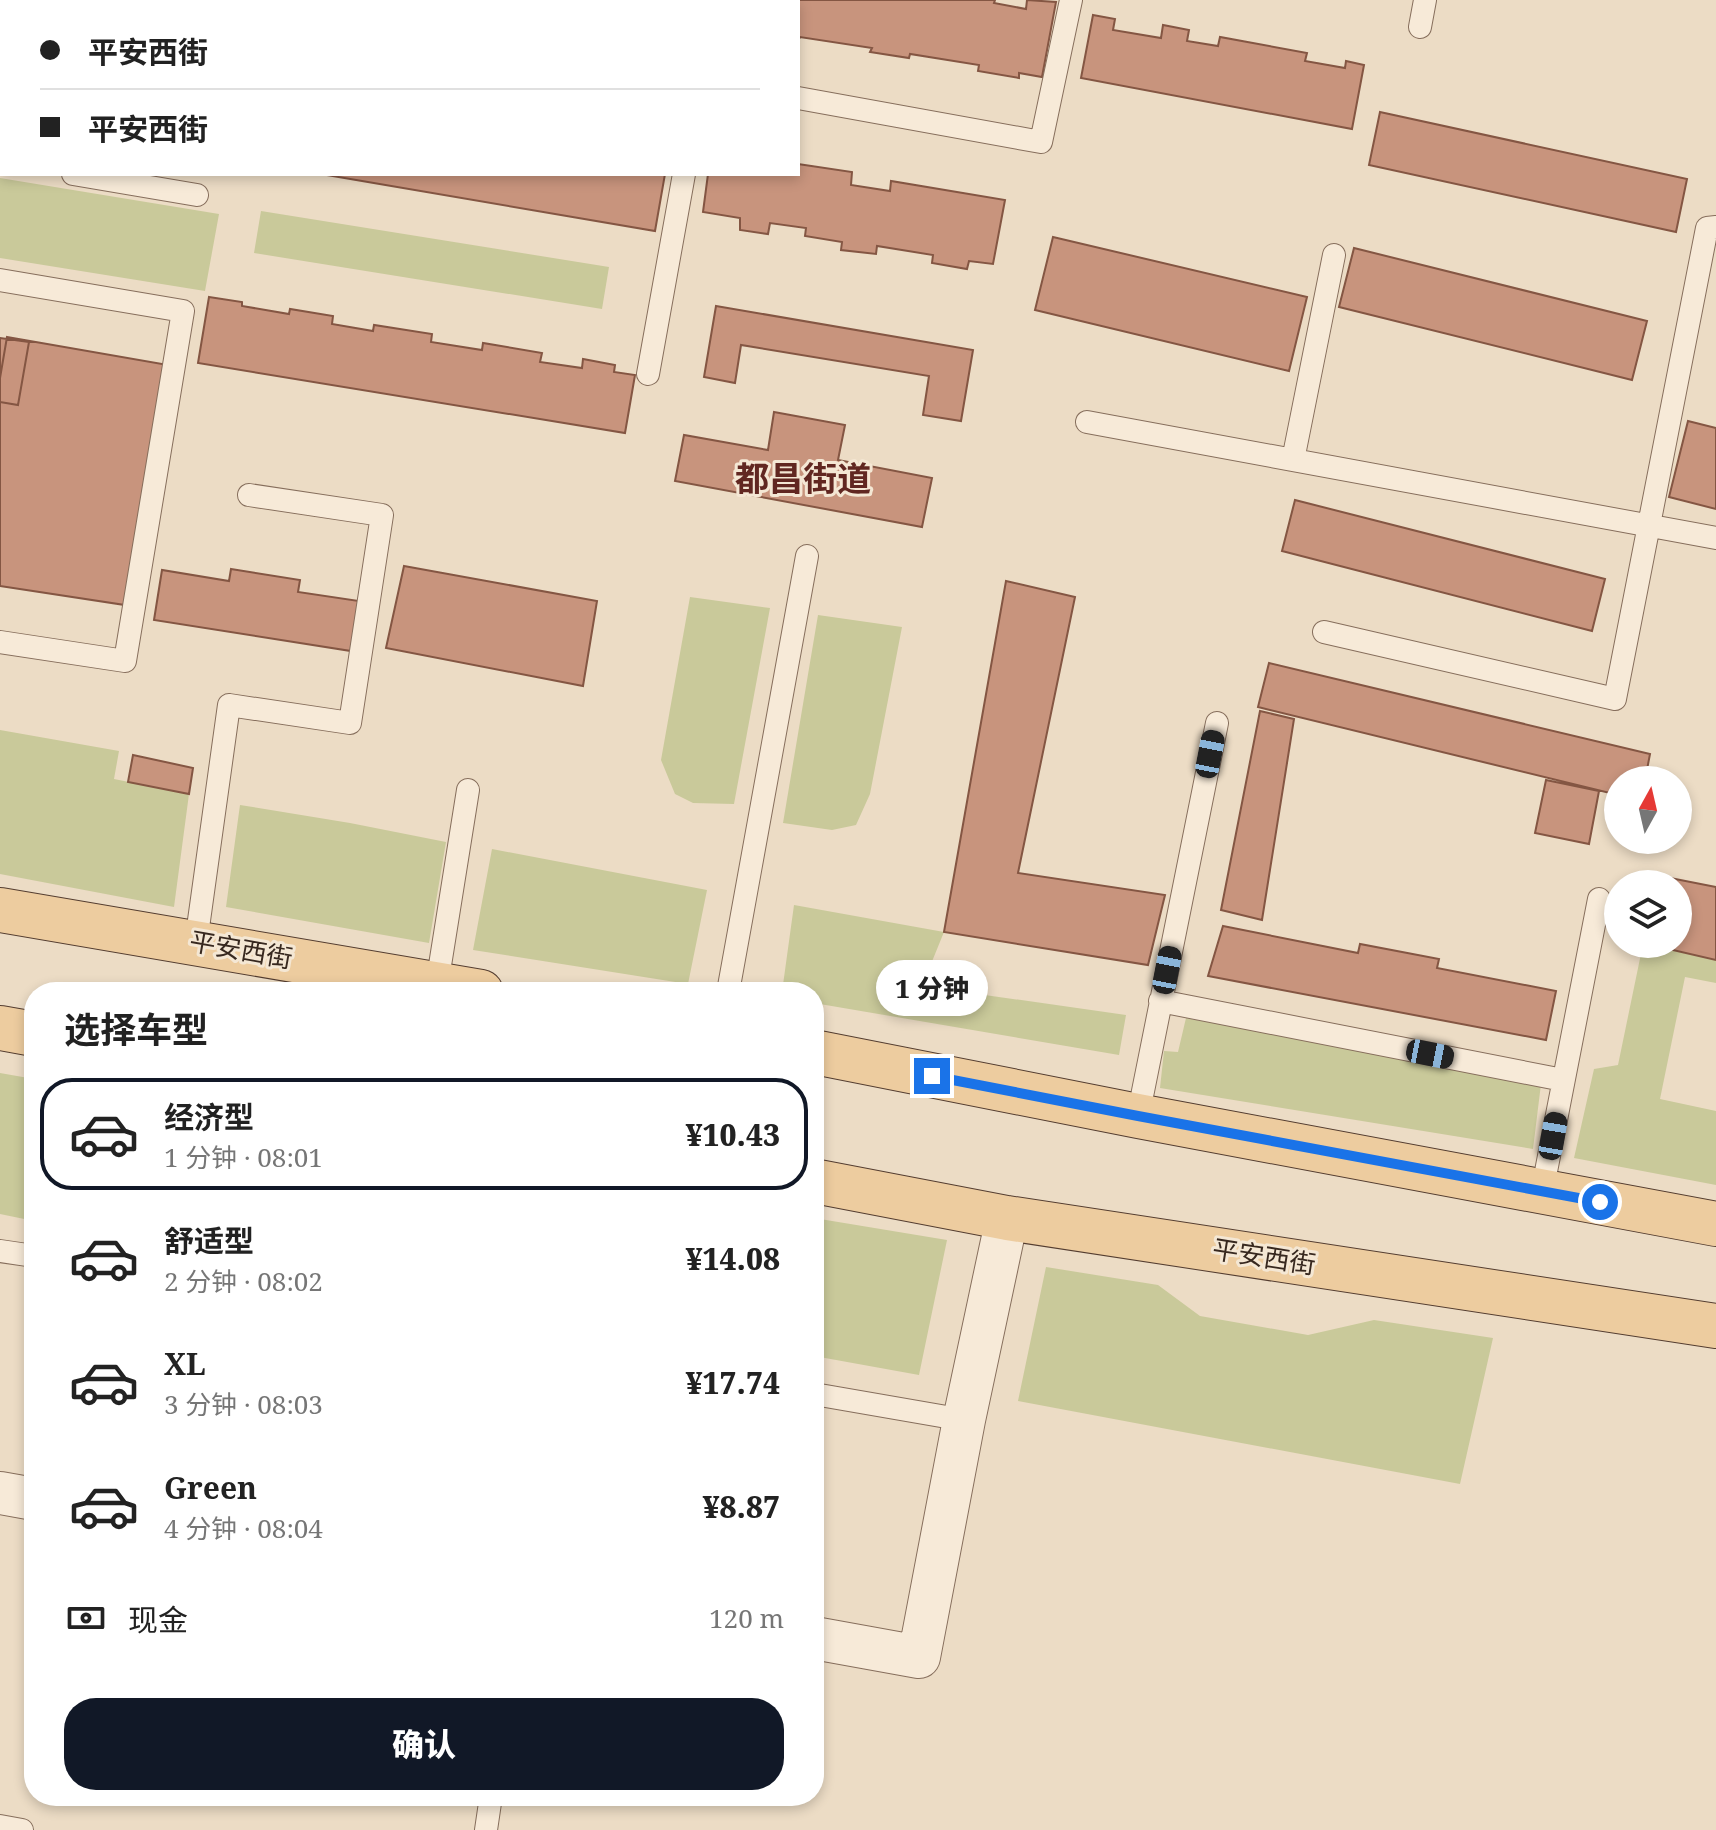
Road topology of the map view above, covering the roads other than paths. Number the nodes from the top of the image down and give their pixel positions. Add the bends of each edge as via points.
1 (1071, 0) edge
2 (1425, 0) edge
3 (1420, 27) dead end
4 (800, 98) edge
5 (85, 176) edge
6 (684, 176) edge
7 (197, 195) dead end
8 (1716, 227) edge
9 (1334, 255) dead end
10 (0, 280) edge
11 (648, 374) dead end
12 (1087, 422) dead end
13 (1293, 460) junction
14 (249, 495) dead end
15 (1649, 526) junction
16 (1716, 538) edge
17 (807, 556) dead end
18 (1324, 632) dead end
19 (0, 642) edge
20 (1217, 723) dead end
21 (468, 790) dead end
22 (1599, 899) dead end
23 (0, 910) edge
24 (196, 942) junction
25 (426, 982) edge
26 (437, 982) edge
27 (730, 982) edge
28 (1160, 1001) junction
29 (0, 1028) edge
30 (24, 1032) edge
31 (824, 1054) edge
32 (1563, 1080) junction
33 (1138, 1116) junction
34 (824, 1183) edge
35 (1542, 1192) junction
36 (1007, 1218) junction
37 (1716, 1224) edge
38 (0, 1251) edge
39 (24, 1255) edge
40 (1716, 1326) edge
41 (824, 1396) edge
42 (964, 1420) junction
43 (0, 1493) edge
44 (24, 1497) edge
45 (824, 1640) edge
46 (490, 1806) edge
47 (0, 1826) edge
48 (22, 1830) edge
49 (486, 1830) edge

1 - 4 lane via 1041,142
2 - 3 lane
5 - 7 lane
6 - 11 lane
8 - 15 lane via 1707,228
9 - 13 lane
10 - 19 lane via 183,311 125,661
12 - 13 lane
13 - 15 lane
14 - 24 lane via 382,515 350,723 229,705
15 - 16 lane
15 - 18 lane via 1615,699
17 - 27 lane
20 - 28 lane
21 - 26 lane
22 - 32 lane
23 - 24 main road, 平安西街
24 - 25 main road, 平安西街
28 - 32 lane
28 - 33 lane
29 - 30 main road
31 - 33 main road
32 - 35 lane
33 - 35 main road
34 - 36 main road, 平安西街
35 - 37 main road
36 - 40 main road, 平安西街
36 - 42 street
38 - 39 lane
41 - 42 lane
42 - 45 street via 919,1657
43 - 44 street
46 - 49 lane
47 - 48 lane

